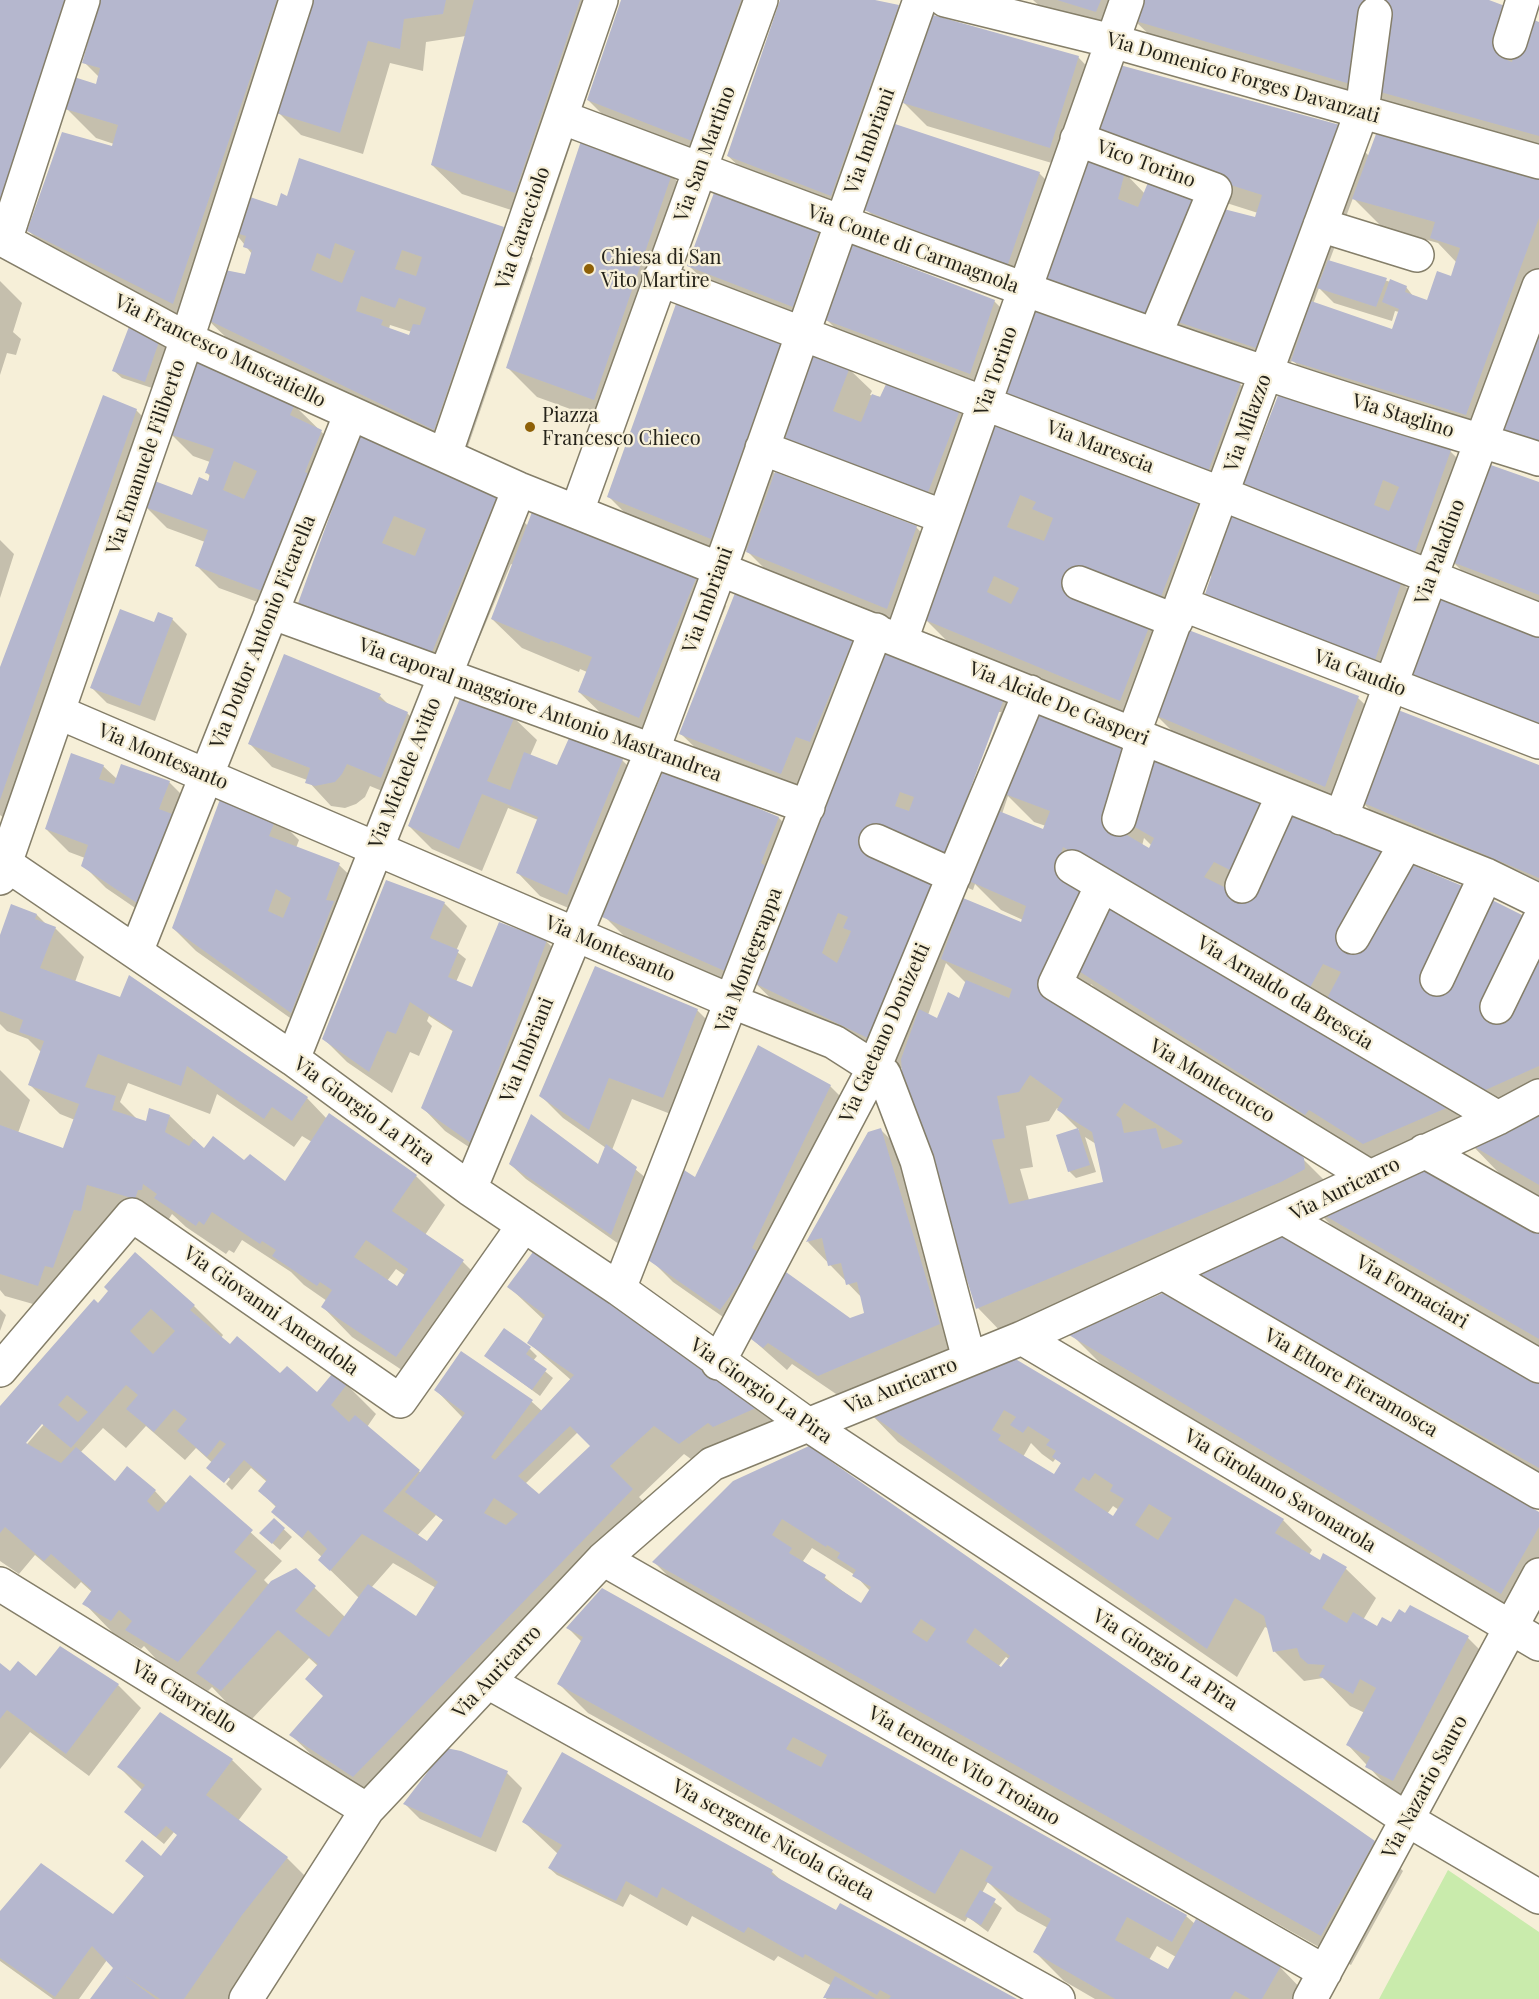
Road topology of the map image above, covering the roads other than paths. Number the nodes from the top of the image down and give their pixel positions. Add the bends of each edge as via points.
1 (83, 0) edge
2 (296, 0) edge
3 (601, 0) edge
4 (761, 0) edge
5 (920, 0) edge
6 (945, 0) edge
7 (1126, 0) edge
8 (1524, 0) edge
9 (1539, 5) edge
10 (1002, 7) edge
11 (1375, 14) dead end
12 (1112, 41) junction
13 (1510, 42) dead end
14 (1362, 111) junction
15 (561, 117) junction
16 (1077, 139) junction
17 (1539, 162) edge
18 (699, 169) junction
19 (841, 223) junction
20 (1320, 225) junction
21 (2, 239) edge
22 (1417, 255) dead end
23 (659, 279) junction
24 (1539, 286) edge
25 (1025, 290) junction
26 (802, 334) junction
27 (1155, 335) junction
28 (187, 339) junction
29 (1267, 374) junction
30 (985, 403) junction
31 (351, 413) junction
32 (1481, 440) junction
33 (762, 448) junction
34 (445, 455) junction
35 (1539, 459) edge
36 (519, 489) junction
37 (1222, 494) junction
38 (578, 511) junction
39 (944, 517) junction
40 (720, 569) junction
41 (1430, 578) junction
42 (1079, 583) dead end
43 (271, 612) junction
44 (1179, 612) junction
45 (1539, 620) edge
46 (889, 635) junction
47 (444, 675) junction
48 (1390, 684) junction
49 (1030, 693) junction
50 (58, 712) junction
51 (1138, 737) junction
52 (1539, 742) edge
53 (652, 750) junction
54 (206, 775) junction
55 (1283, 795) junction
56 (808, 807) junction
57 (1341, 818) junction
58 (1119, 819) dead end
59 (876, 841) dead end
60 (1406, 843) junction
61 (375, 848) junction
62 (2, 867) edge
63 (1072, 867) dead end
64 (954, 876) junction
65 (1486, 876) junction
66 (1102, 885) junction
67 (1242, 886) dead end
68 (1539, 901) edge
69 (1539, 921) edge
70 (575, 934) junction
71 (1353, 937) dead end
72 (136, 952) junction
73 (1437, 979) dead end
74 (733, 1002) junction
75 (1497, 1007) dead end
76 (293, 1059) junction
77 (874, 1068) junction
78 (1539, 1096) edge
79 (1498, 1118) junction
80 (1424, 1151) junction
81 (1370, 1177) junction
82 (470, 1189) junction
83 (1539, 1216) edge
84 (1284, 1218) junction
85 (524, 1225) junction
86 (1163, 1273) junction
87 (619, 1289) junction
88 (1022, 1338) junction
89 (969, 1359) junction
90 (718, 1363) junction
91 (1539, 1366) edge
92 (0, 1370) edge
93 (807, 1424) junction
94 (1539, 1492) edge
95 (603, 1559) junction
96 (1539, 1575) edge
97 (0, 1584) edge
98 (1510, 1628) junction
99 (1539, 1644) edge
100 (488, 1682) junction
101 (367, 1810) junction
102 (1408, 1820) junction
103 (1539, 1897) edge
104 (1318, 1986) edge
105 (246, 1999) edge
106 (1058, 1999) edge

1 - 21 street
2 - 28 street, Via Emanuele Filiberto
3 - 15 street, Via Caracciolo
4 - 18 street, Via San Martino
5 - 19 street, Via Imbriani
6 - 10 street, Via Domenico Forges Davanzati
7 - 12 street, Via Torino
8 - 9 street
8 - 13 street
10 - 12 street, Via Domenico Forges Davanzati
11 - 14 street, Via Milazzo
12 - 14 street, Via Domenico Forges Davanzati
12 - 16 street, Via Torino
14 - 17 street, Via Domenico Forges Davanzati
14 - 20 street, Via Milazzo
15 - 18 street, Via Conte di Carmagnola
15 - 34 street, Via Caracciolo
16 - 25 street, Via Torino
16 - 27 street, Vico Torino via 1215,190
18 - 19 street, Via Conte di Carmagnola
18 - 23 street, Via San Martino
19 - 25 street, Via Conte di Carmagnola
19 - 26 street, Via Imbriani
20 - 22 street
20 - 29 street, Via Milazzo
21 - 28 street, Via Francesco Muscatiello
23 - 26 street, Via Marescia
23 - 38 street, Via San Martino
24 - 32 street, Via Paladino
25 - 27 street, Via Conte di Carmagnola
25 - 30 street, Via Torino
26 - 30 street, Via Marescia
26 - 33 street, Via Imbriani
27 - 29 street, Via Conte di Carmagnola
28 - 31 street, Via Francesco Muscatiello
28 - 50 street, Via Emanuele Filiberto
29 - 32 street, Via Staglino
29 - 37 street, Via Milazzo
30 - 37 street, Via Marescia
30 - 39 street, Via Torino
31 - 34 street, Via Francesco Muscatiello
31 - 43 street, Via Dottor Antonio Ficarella
32 - 35 street, Via Staglino
32 - 41 street, Via Paladino
33 - 39 street
33 - 40 street, Via Imbriani
34 - 36 street
36 - 38 street
36 - 47 street, Via Michele Avitto
37 - 41 street, Via Marescia
37 - 44 street, Via Milazzo
38 - 40 street, Via Alcide De Gasperi
39 - 46 street, Via Torino
40 - 46 street, Via Alcide De Gasperi
40 - 53 street, Via Imbriani
41 - 45 street, Via Marescia
41 - 48 street, Via Paladino
42 - 44 street, Via Gaudio
43 - 47 street, Via caporal maggiore Antonio Mastrandrea
43 - 54 street, Via Dottor Antonio Ficarella
44 - 48 street, Via Gaudio
44 - 51 street, Via Milazzo
46 - 49 street, Via Alcide De Gasperi
46 - 56 street, Via Montegrappa
47 - 53 street, Via caporal maggiore Antonio Mastrandrea
47 - 61 street, Via Michele Avitto
48 - 52 street, Via Gaudio
48 - 57 street, Via Paladino
49 - 51 street, Via Alcide De Gasperi
49 - 64 street, Via Gaetano Donizetti
50 - 54 street, Via Montesanto
50 - 62 street, Via Emanuele Filiberto
51 - 55 street, Via Alcide De Gasperi
51 - 58 street, Via Milazzo
53 - 56 street, Via caporal maggiore Antonio Mastrandrea
53 - 70 street, Via Imbriani
54 - 61 street, Via Montesanto
54 - 72 street, Via Dottor Antonio Ficarella
55 - 57 street, Via Alcide De Gasperi
55 - 67 street
56 - 74 street, Via Montegrappa
57 - 60 street, Via Alcide De Gasperi
59 - 64 street
60 - 65 street, Via Alcide De Gasperi
60 - 71 street
61 - 70 street, Via Montesanto
61 - 76 street, Via Michele Avitto
62 - 72 street, Via Giorgio La Pira
63 - 66 street, Via Arnaldo da Brescia
64 - 77 street, Via Gaetano Donizetti
65 - 68 street, Via Alcide De Gasperi
65 - 73 street
66 - 79 street, Via Arnaldo da Brescia
66 - 81 street, Via Montecucco via 1055,984
69 - 75 street
70 - 74 street, Via Montesanto
70 - 82 street, Via Imbriani
72 - 76 street, Via Giorgio La Pira
74 - 77 street, Via Montesanto via 834,1042
74 - 87 street, Via Montegrappa
76 - 82 street, Via Giorgio La Pira
77 - 89 street, Via Montesanto via 884,1074 917,1161
77 - 90 street, Via Gaetano Donizetti
78 - 79 street, Via Auricarro
79 - 80 street, Via Auricarro
80 - 81 street, Via Auricarro
80 - 83 street
81 - 84 street, Via Auricarro
82 - 85 street, Via Giorgio La Pira
84 - 86 street, Via Auricarro
84 - 91 street, Via Fornaciari
85 - 87 street, Via Giorgio La Pira
85 - 92 street, Via Giovanni Amendola via 400,1401 132,1215
86 - 88 street, Via Auricarro
86 - 94 street, Via Ettore Fieramosca
87 - 90 street, Via Giorgio La Pira
88 - 89 street, Via Auricarro
88 - 98 street, Via Girolamo Savonarola
89 - 93 street, Via Auricarro
90 - 93 street, Via Giorgio La Pira
93 - 95 street, Via Auricarro via 712,1464
93 - 102 street, Via Giorgio La Pira
95 - 100 street, Via Auricarro
95 - 104 street, Via tenente Vito Troiano
96 - 98 street, Via Nazario Sauro
97 - 101 street, Via Ciavriello
98 - 99 street, Via Girolamo Savonarola
98 - 102 street, Via Nazario Sauro
100 - 101 street, Via Auricarro
100 - 106 street, Via sergente Nicola Gaeta
101 - 105 street, Via Auricarro
102 - 103 street, Via Giorgio La Pira
102 - 104 street, Via Nazario Sauro

